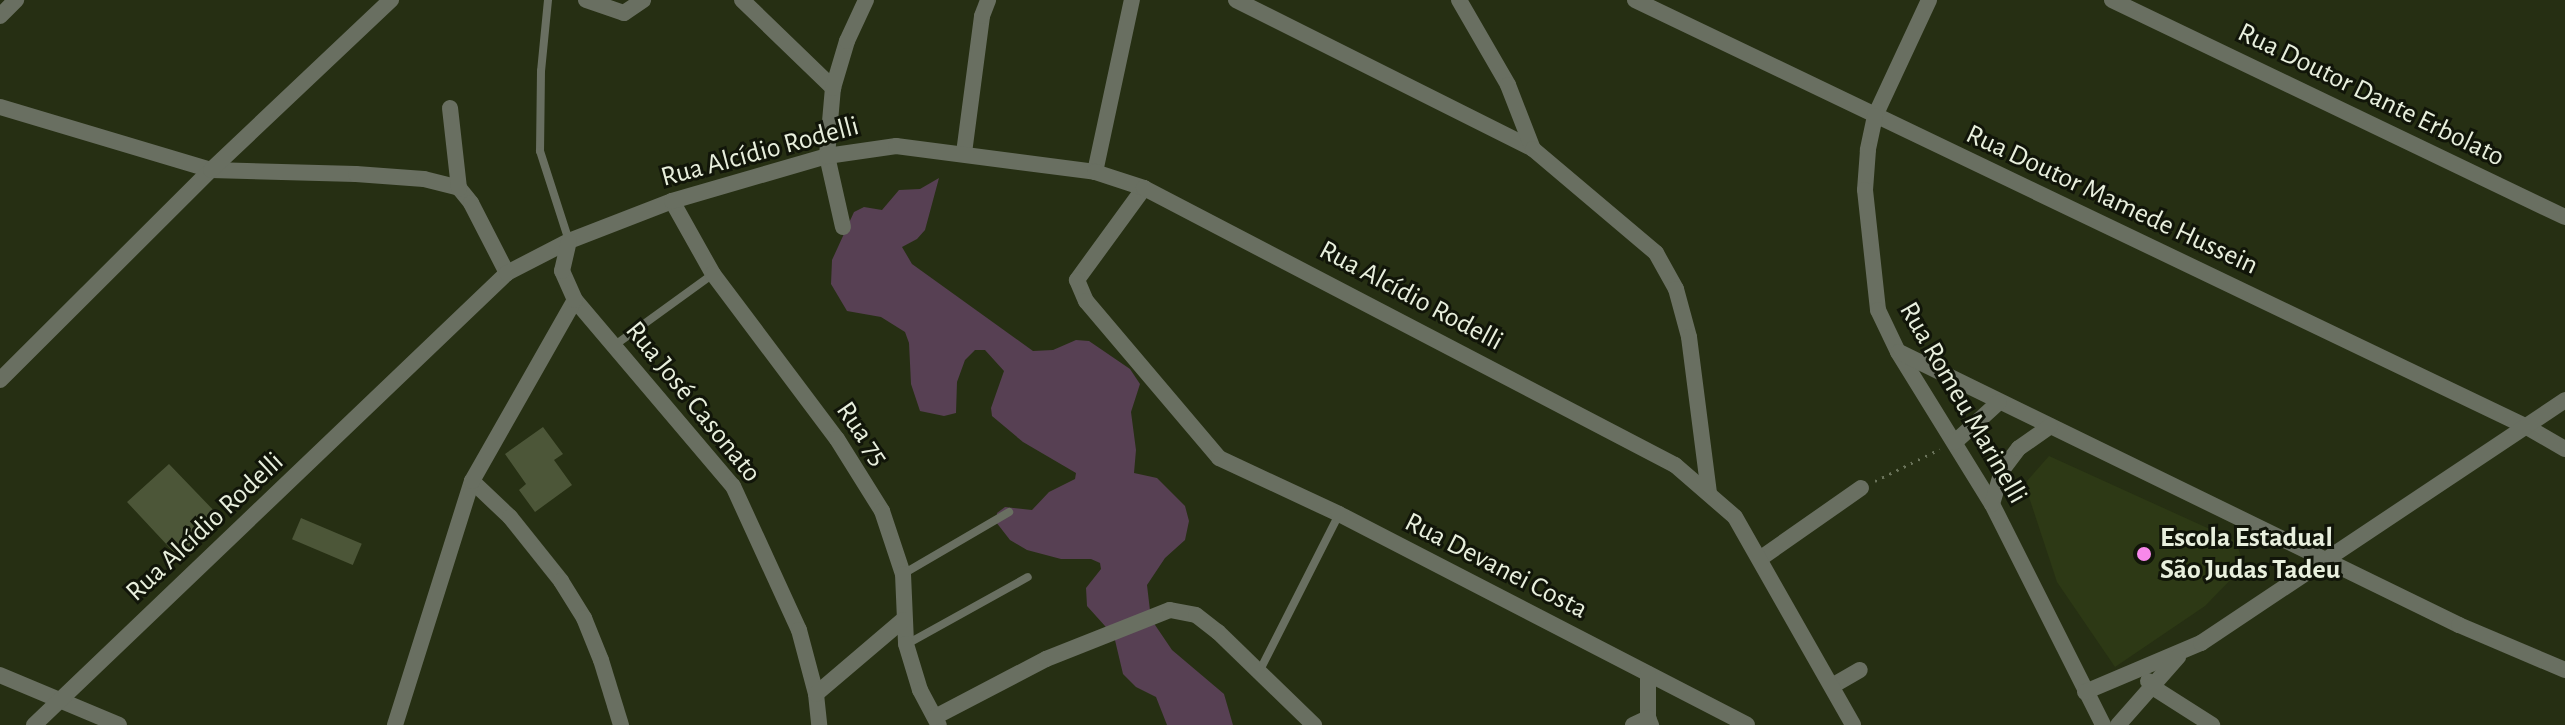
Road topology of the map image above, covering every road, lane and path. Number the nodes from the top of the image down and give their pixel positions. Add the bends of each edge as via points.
1 (16, 0) edge
2 (391, 0) edge
3 (548, 0) edge
4 (586, 0) edge
5 (643, 0) edge
6 (742, 0) edge
7 (866, 0) edge
8 (988, 0) edge
9 (1132, 0) edge
10 (1236, 0) edge
11 (1459, 0) edge
12 (1635, 0) edge
13 (1929, 0) edge
14 (2112, 0) edge
15 (0, 16) edge
16 (833, 88) junction
17 (0, 107) edge
18 (450, 108) dead end
19 (1875, 116) junction
20 (1533, 149) junction
21 (964, 153) junction
22 (827, 156) junction
23 (211, 170) junction
24 (1095, 172) junction
25 (459, 188) junction
26 (1144, 188) junction
27 (672, 201) junction
28 (2565, 217) edge
29 (843, 227) dead end
30 (569, 241) junction
31 (507, 273) junction
32 (713, 274) junction
33 (575, 300) junction
34 (615, 345) junction
35 (1898, 352) junction
36 (0, 380) edge
37 (2565, 400) edge
38 (1999, 402) junction
39 (2050, 426) junction
40 (2527, 427) junction
41 (1955, 442) junction
42 (2565, 449) edge
43 (472, 481) junction
44 (1861, 488) joint
45 (1709, 493) junction
46 (1992, 504) junction
47 (1009, 512) dead end
48 (1339, 514) junction
49 (1761, 558) junction
50 (2325, 559) junction
51 (903, 574) junction
52 (1028, 577) dead end
53 (903, 620) junction
54 (906, 644) junction
55 (2181, 652) junction
56 (1860, 670) dead end
57 (2565, 670) edge
58 (2141, 671) junction
59 (1259, 672) junction
60 (1648, 674) junction
61 (0, 675) edge
62 (1832, 686) junction
63 (2154, 688) junction
64 (2085, 692) junction
65 (816, 694) junction
66 (60, 700) junction
67 (937, 721) edge
68 (1644, 723) edge
69 (34, 725) edge
70 (119, 725) edge
71 (395, 725) edge
72 (621, 725) edge
73 (819, 725) edge
74 (1314, 725) edge
75 (1747, 725) edge
76 (1853, 725) edge
77 (2103, 725) edge
78 (2118, 725) edge
79 (2212, 725) edge

1 - 15 street
2 - 23 street
3 - 30 lane via 540,151
4 - 5 street via 624,13
6 - 16 street
7 - 16 street
8 - 21 street
9 - 24 street
10 - 20 street
11 - 20 street via 1508,85
12 - 19 street, Rua Doutor Mamede Hussein
13 - 19 street, Rua Romeu Marinelli
14 - 28 street, Rua Doutor Dante Erbolato
16 - 22 street
17 - 23 street
18 - 25 street
19 - 35 street, Rua Romeu Marinelli via 1865,190 1870,260 1878,310
19 - 40 street, Rua Doutor Mamede Hussein
20 - 45 street via 1656,253 1676,289 1689,337
21 - 22 street, Rua Alcídio Rodelli via 896,146
21 - 24 street, Rua Alcídio Rodelli
22 - 27 street, Rua Alcídio Rodelli
22 - 29 street
23 - 25 street via 424,179
23 - 36 street
24 - 26 street, Rua Alcídio Rodelli
25 - 31 street
26 - 45 street, Rua Alcídio Rodelli via 1675,465
26 - 48 street, Rua Devanei Costa via 1077,280 1086,301 1219,458
27 - 30 street, Rua Alcídio Rodelli
27 - 32 street, Rua 75
30 - 31 street, Rua Alcídio Rodelli
30 - 33 street via 562,271
31 - 66 street, Rua Alcídio Rodelli
32 - 34 lane
32 - 51 street, Rua 75 via 837,439 882,511
33 - 34 street, Rua José Casonato
33 - 43 street
34 - 65 street, Rua José Casonato via 733,486 799,630
35 - 38 street
35 - 41 street, Rua Romeu Marinelli
37 - 40 street
38 - 39 street
38 - 41 street
39 - 46 street via 2019,448 2003,469
39 - 50 street
40 - 42 street, Rua Doutor Mamede Hussein
40 - 50 street
41 - 44 path
41 - 46 street, Rua Romeu Marinelli
43 - 71 street
43 - 72 street via 510,517 561,581 596,646
44 - 49 street
45 - 49 street, Rua Alcídio Rodelli via 1735,517
46 - 64 street, Rua Romeu Marinelli
47 - 51 lane
48 - 59 lane
48 - 60 street, Rua Devanei Costa
49 - 62 street, Rua Alcídio Rodelli
50 - 55 street
50 - 57 street
51 - 53 street, Rua 75
52 - 54 lane
53 - 54 street, Rua 75
53 - 65 street
54 - 67 street, Rua 75 via 920,690
55 - 58 street
55 - 63 street
56 - 62 street
58 - 63 street
58 - 64 street
59 - 67 street via 1196,615 1176,612 1046,659
59 - 74 street
60 - 68 street
60 - 75 street, Rua Devanei Costa
61 - 66 street
62 - 76 street, Rua Alcídio Rodelli
63 - 78 street
63 - 79 street
64 - 77 street, Rua Romeu Marinelli
65 - 73 street, Rua José Casonato
66 - 69 street, Rua Alcídio Rodelli
66 - 70 street

